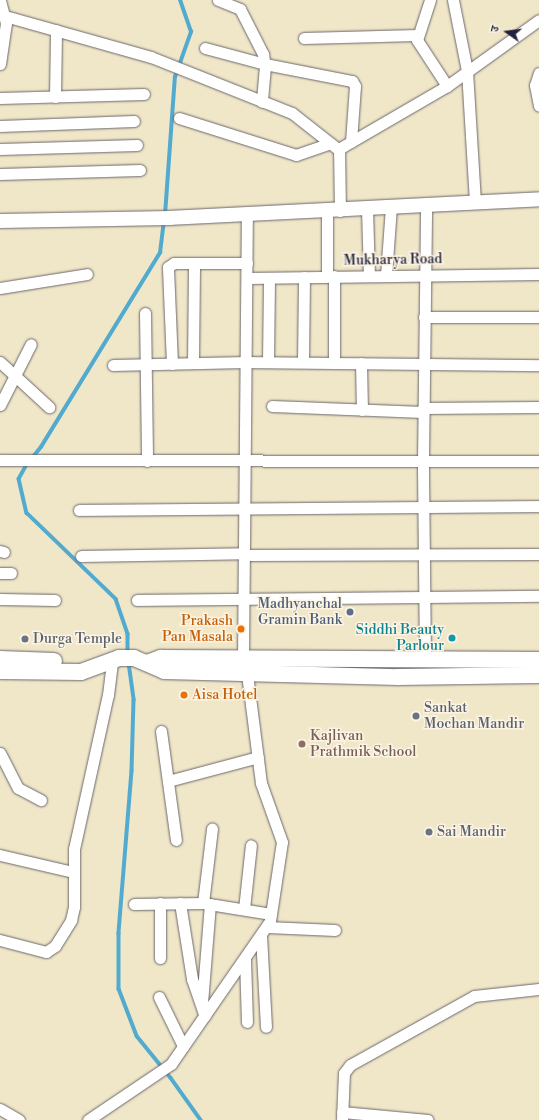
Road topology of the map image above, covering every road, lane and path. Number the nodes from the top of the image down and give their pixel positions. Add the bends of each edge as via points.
1 (0, 0) edge
2 (218, 0) edge
3 (430, 0) edge
4 (453, 0) edge
5 (5, 16) junction
6 (539, 20) edge
7 (56, 30) junction
8 (417, 35) junction
9 (304, 38) dead end
10 (205, 48) dead end
11 (0, 64) edge
12 (265, 64) junction
13 (467, 70) junction
14 (539, 74) edge
15 (447, 86) junction
16 (144, 94) dead end
17 (55, 96) junction
18 (0, 98) edge
19 (262, 102) junction
20 (539, 106) edge
21 (179, 118) dead end
22 (134, 121) dead end
23 (0, 126) edge
24 (351, 142) junction
25 (330, 143) junction
26 (137, 145) dead end
27 (0, 149) edge
28 (340, 150) junction
29 (140, 170) dead end
30 (0, 174) edge
31 (539, 199) edge
32 (475, 202) junction
33 (426, 205) junction
34 (391, 208) junction
35 (367, 209) junction
36 (333, 211) junction
37 (247, 214) junction
38 (0, 221) edge
39 (194, 263) junction
40 (247, 263) junction
41 (87, 274) dead end
42 (425, 274) junction
43 (539, 274) edge
44 (369, 275) junction
45 (386, 275) junction
46 (330, 276) junction
47 (304, 277) junction
48 (247, 278) junction
49 (269, 278) junction
50 (0, 288) edge
51 (145, 313) dead end
52 (424, 317) junction
53 (539, 317) edge
54 (31, 344) dead end
55 (0, 362) edge
56 (246, 362) junction
57 (268, 362) junction
58 (303, 362) junction
59 (193, 363) junction
60 (334, 363) junction
61 (361, 363) junction
62 (424, 363) junction
63 (147, 364) junction
64 (172, 364) junction
65 (113, 365) dead end
66 (539, 365) edge
67 (16, 371) junction
68 (0, 405) edge
69 (272, 406) dead end
70 (49, 407) dead end
71 (539, 407) edge
72 (362, 410) junction
73 (423, 410) junction
74 (0, 460) edge
75 (423, 461) junction
76 (539, 461) edge
77 (147, 462) junction
78 (245, 462) junction
79 (539, 506) edge
80 (424, 507) junction
81 (245, 508) junction
82 (79, 510) dead end
83 (245, 554) junction
84 (424, 554) junction
85 (539, 554) edge
86 (81, 556) dead end
87 (0, 573) edge
88 (11, 573) dead end
89 (425, 596) junction
90 (539, 596) edge
91 (0, 599) edge
92 (244, 599) junction
93 (55, 600) dead end
94 (137, 600) dead end
95 (0, 659) edge
96 (426, 660) junction
97 (539, 660) edge
98 (123, 661) junction
99 (245, 666) junction
100 (0, 671) edge
101 (539, 675) edge
102 (161, 731) dead end
103 (0, 752) edge
104 (258, 757) junction
105 (168, 781) junction
106 (41, 800) dead end
107 (212, 829) dead end
108 (176, 840) dead end
109 (251, 845) dead end
110 (0, 855) edge
111 (73, 872) junction
112 (180, 903) junction
113 (207, 903) junction
114 (134, 904) dead end
115 (160, 904) junction
116 (244, 909) junction
117 (271, 914) junction
118 (335, 930) dead end
119 (264, 931) junction
120 (0, 940) edge
121 (160, 958) dead end
122 (245, 959) junction
123 (539, 989) edge
124 (159, 997) dead end
125 (203, 1012) junction
126 (247, 1022) dead end
127 (266, 1027) dead end
128 (183, 1046) junction
129 (0, 1109) edge
130 (342, 1116) edge
131 (19, 1120) edge
132 (88, 1120) edge
133 (428, 1120) edge

1 - 5 street
2 - 12 street via 240,9 263,54
3 - 8 street
4 - 13 street
5 - 7 street
5 - 11 street
6 - 13 street
7 - 17 street
7 - 19 street via 151,56
8 - 9 street
8 - 15 street via 418,43
10 - 12 street
12 - 19 street
12 - 24 street via 352,81 355,86
13 - 15 street
13 - 32 street
14 - 20 street via 535,85
15 - 24 street
16 - 17 street
17 - 18 street
19 - 25 street via 297,116
21 - 25 street via 296,156
22 - 23 street
24 - 28 street
25 - 28 street
26 - 27 street
28 - 36 street
29 - 30 street
31 - 32 street
32 - 33 street
33 - 34 street
33 - 42 street
34 - 35 street
34 - 45 street
35 - 36 street
35 - 44 street
36 - 37 street
36 - 46 street
37 - 38 street
37 - 40 street
39 - 40 street
39 - 59 street
39 - 64 street via 174,263 168,270
40 - 48 street
41 - 50 street
42 - 43 street, Mukharya Road
42 - 45 street, Mukharya Road
42 - 52 street
44 - 45 street, Mukharya Road
44 - 46 street, Mukharya Road
46 - 47 street, Mukharya Road
46 - 60 street
47 - 49 street, Mukharya Road
47 - 58 street
48 - 49 street, Mukharya Road
48 - 56 street
49 - 57 street
51 - 63 street
52 - 53 street
52 - 62 street
54 - 67 street
55 - 67 street
56 - 57 street
56 - 59 street
56 - 78 street
57 - 58 street
58 - 60 street
59 - 64 street
60 - 61 street
61 - 62 street
61 - 72 street
62 - 66 street
62 - 73 street
63 - 64 street
63 - 65 street
63 - 77 street
67 - 68 street
67 - 70 street
69 - 72 street
71 - 73 street
72 - 73 street
73 - 75 street
74 - 77 street
75 - 76 street
75 - 78 street
75 - 80 street
77 - 78 street
78 - 81 street
79 - 80 street
80 - 81 street
80 - 84 street
81 - 82 street
81 - 83 street
83 - 84 street
83 - 86 street
83 - 92 street
84 - 85 street
84 - 89 street
87 - 88 street
89 - 90 street
89 - 92 street
89 - 96 street
91 - 93 street
92 - 94 street
92 - 99 street
95 - 98 main road
96 - 97 main road
96 - 99 main road
98 - 99 main road via 157,658
98 - 100 main road via 81,672
98 - 111 street via 108,695 74,849
99 - 101 main road via 398,678
99 - 104 street
102 - 105 street
103 - 106 street via 18,788
104 - 105 street
104 - 117 street via 261,783 282,842
105 - 108 street
107 - 113 street
109 - 116 street
110 - 111 street
111 - 120 street via 73,913 51,950 41,952
112 - 113 street
112 - 115 street
112 - 125 street via 192,979
113 - 116 street
113 - 125 street
114 - 115 street
115 - 121 street
116 - 117 street
117 - 119 street
118 - 119 street
119 - 122 street
119 - 127 street
122 - 125 street
122 - 126 street
123 - 130 street via 474,996 350,1065 344,1073
124 - 128 street
125 - 128 street
128 - 132 street via 171,1064 158,1075
129 - 131 street
130 - 133 street

